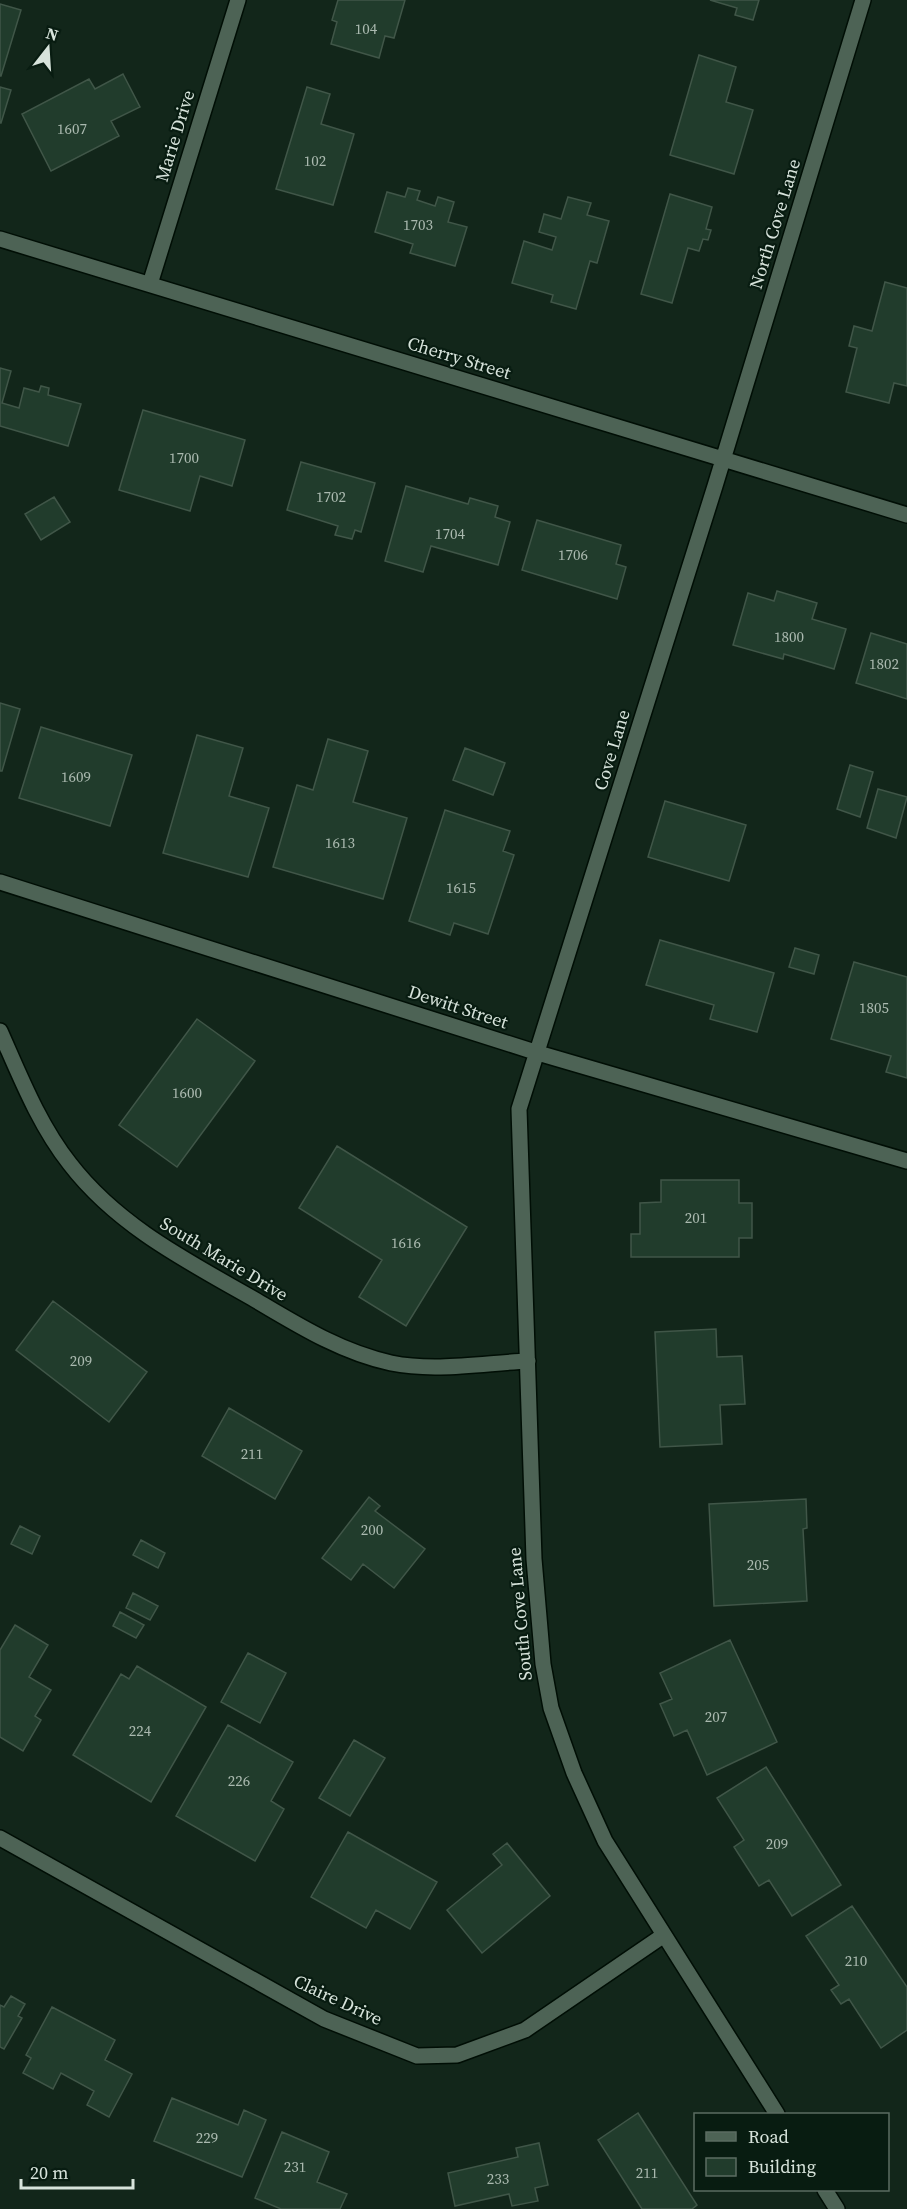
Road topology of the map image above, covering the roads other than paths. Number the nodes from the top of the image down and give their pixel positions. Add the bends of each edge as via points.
1 (238, 0) edge
2 (863, 0) edge
3 (0, 239) edge
4 (150, 284) junction
5 (723, 459) junction
6 (907, 515) edge
7 (0, 882) edge
8 (0, 1031) edge
9 (538, 1053) junction
10 (907, 1161) edge
11 (528, 1360) junction
12 (0, 1838) edge
13 (664, 1935) junction
14 (776, 2113) edge
15 (826, 2191) edge
16 (837, 2209) edge

1 - 4 street, Marie Drive
2 - 5 street, North Cove Lane
3 - 4 street, Cherry Street
4 - 5 street, Cherry Street
5 - 6 street, Cherry Street
5 - 9 street, Cove Lane
7 - 9 street, Dewitt Street
8 - 11 street, South Marie Drive via 23,1083 69,1163 100,1198 154,1241 315,1335 359,1354 416,1365
9 - 10 street, Dewitt Street
9 - 11 street, South Cove Lane via 519,1109
11 - 13 street, South Cove Lane via 535,1578 551,1708 604,1841
12 - 13 street, Claire Drive via 324,2019 417,2056 457,2055 525,2030
13 - 14 street, South Cove Lane
15 - 16 street

